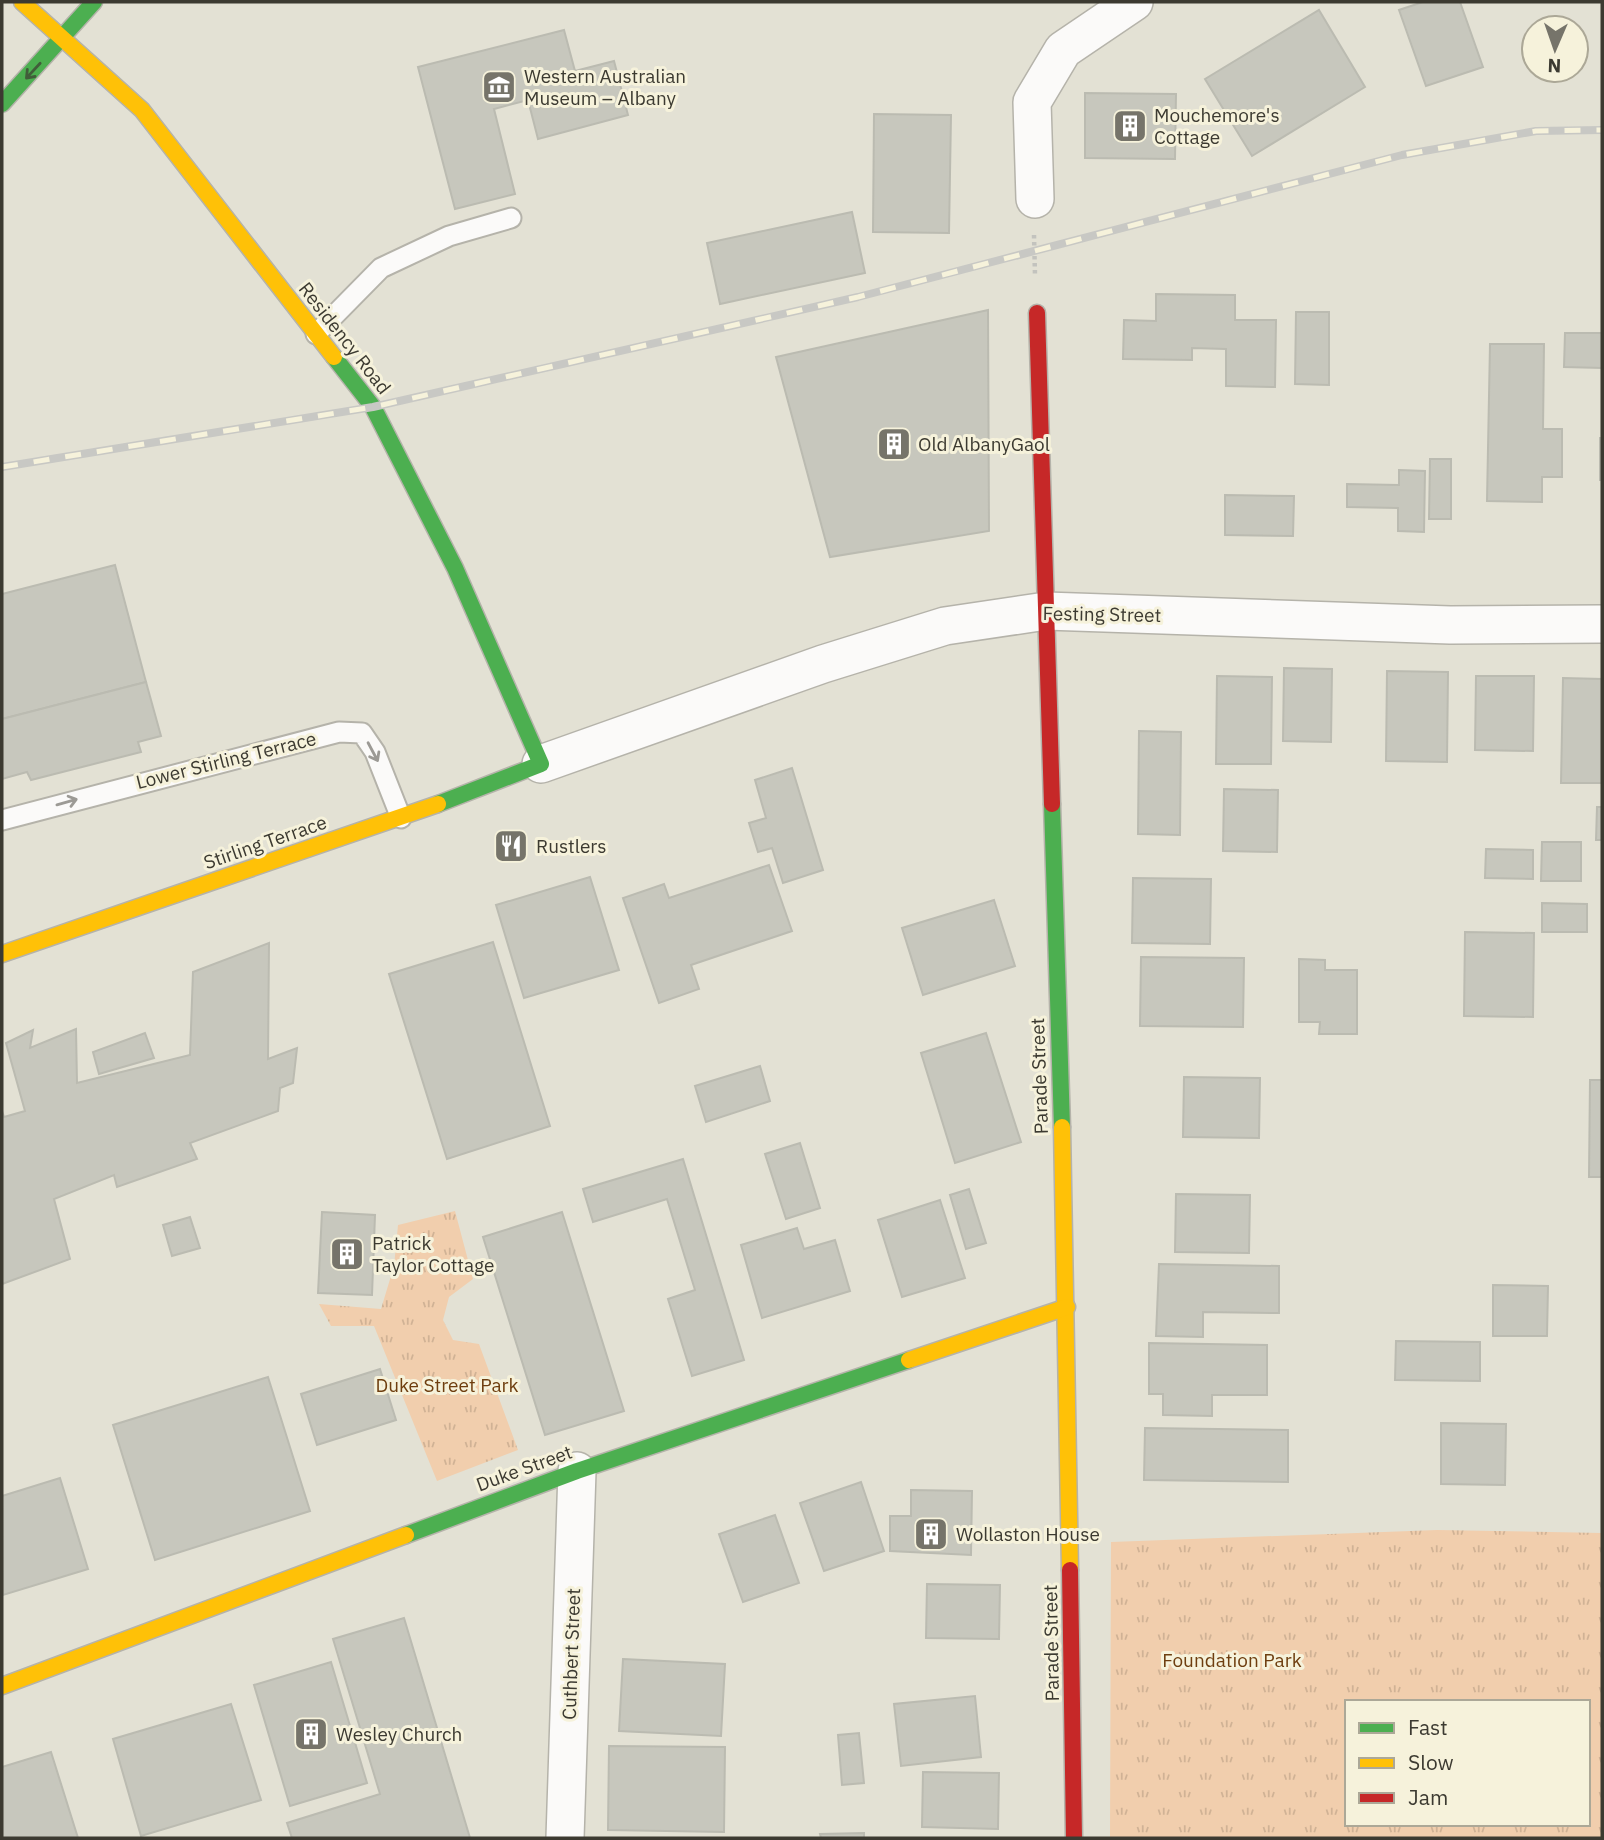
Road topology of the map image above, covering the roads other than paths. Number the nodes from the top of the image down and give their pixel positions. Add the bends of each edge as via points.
1 (10, 2) edge
2 (22, 2) edge
3 (94, 2) edge
4 (1134, 2) edge
5 (2, 12) edge
6 (63, 39) junction
7 (2, 104) edge
8 (1035, 199) road end
9 (511, 218) dead end
10 (1037, 313) road end
11 (316, 334) junction
12 (1046, 611) junction
13 (1602, 624) edge
14 (541, 764) junction
15 (401, 818) junction
16 (2, 820) edge
17 (2, 954) edge
18 (1067, 1307) junction
19 (577, 1471) junction
20 (2, 1686) edge
21 (565, 1838) edge
22 (1074, 1838) edge

1 - 5 street
2 - 6 street, Residency Road
3 - 6 street
4 - 8 street via 1063,50 1032,102
6 -> 7 street
6 - 11 street, Residency Road via 142,110
9 - 11 lane via 449,236 382,268
10 - 12 street, Parade Street
11 - 14 street, Residency Road via 373,407 456,568
12 - 13 street, Festing Street via 1450,625
12 - 14 street, Festing Street via 944,626 822,664
12 - 18 street, Parade Street
14 - 15 street, Stirling Terrace
16 -> 15 lane, Lower Stirling Terrace via 339,732 362,733 375,752
15 - 17 street, Stirling Terrace
18 - 19 street, Duke Street
18 - 22 street, Parade Street
19 - 20 street, Duke Street
19 - 21 street, Cuthbert Street

